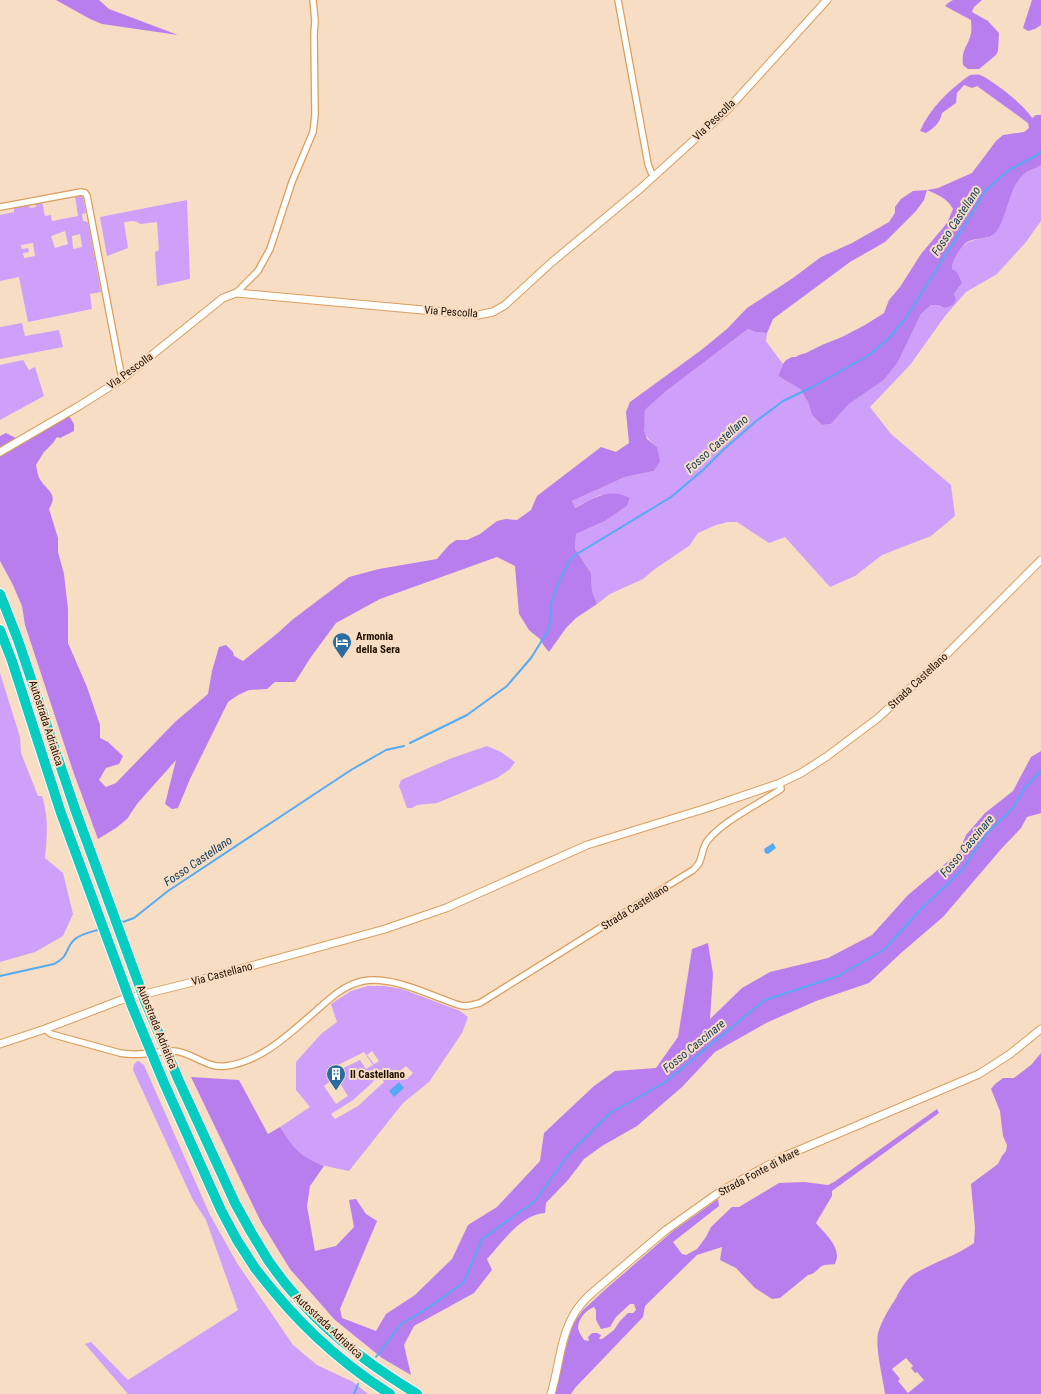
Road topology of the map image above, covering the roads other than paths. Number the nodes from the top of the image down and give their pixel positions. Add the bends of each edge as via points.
1 (313, 0) edge
2 (618, 0) edge
3 (827, 0) edge
4 (654, 176) junction
5 (0, 207) edge
6 (236, 293) junction
7 (122, 378) junction
8 (0, 452) edge
9 (1041, 560) edge
10 (0, 594) edge
11 (0, 630) edge
12 (780, 783) junction
13 (446, 908) joint
14 (45, 1029) junction
15 (1041, 1029) edge
16 (0, 1044) edge
17 (390, 1394) edge
18 (417, 1394) edge
19 (552, 1394) edge

1 - 6 street via 313,132 292,182 270,249 258,271
2 - 4 street via 648,164
3 - 4 street, Via Pescolla via 727,110
4 - 6 street, Via Pescolla via 505,305 493,312 478,315
5 - 7 street via 85,193
6 - 7 street, Via Pescolla via 223,298
7 - 8 street, Via Pescolla
9 - 12 street, Strada Castellano via 946,655 878,718 826,757
10 - 18 highway, Autostrada Adriatica, bridge via 145,1001 232,1197 268,1260 290,1290 358,1355
11 - 17 highway, Autostrada Adriatica, bridge via 61,813 132,1006 221,1210 255,1268 308,1330 336,1355
12 - 13 street, Strada Castellano via 587,845
12 - 14 street, Strada Castellano via 781,789 715,832 704,845 699,863 693,870 480,1003 464,1006 386,981 364,981 335,994 264,1053 237,1064 224,1066 209,1064 174,1051 130,1056 51,1034
13 - 14 street, Via Castellano via 385,930 121,1000
14 - 16 street, Via Castellano
15 - 19 street, Strada Fonte di Mare via 1010,1054 979,1074 785,1156 721,1191 666,1230 593,1292 573,1314 566,1330

